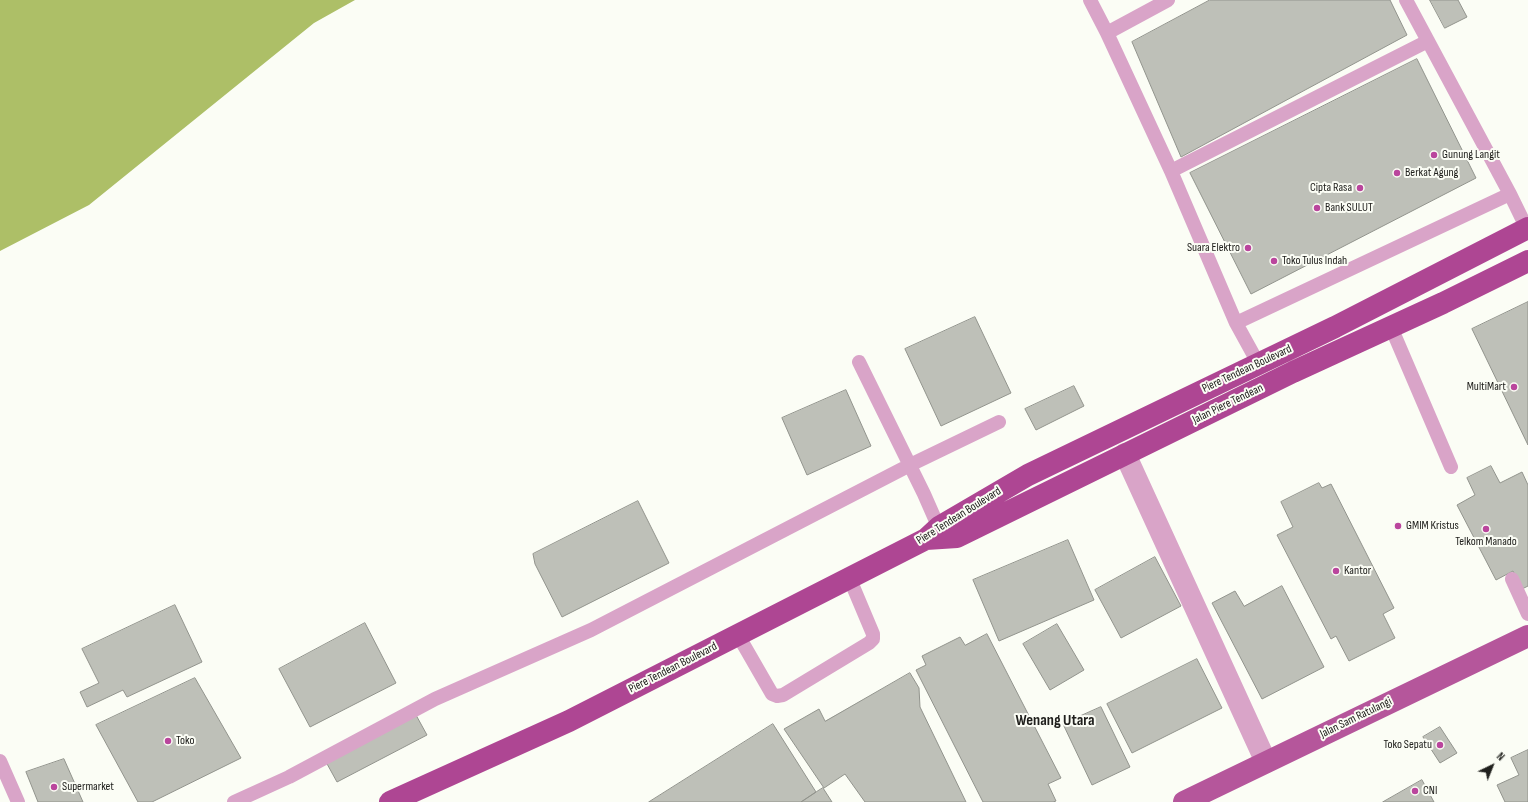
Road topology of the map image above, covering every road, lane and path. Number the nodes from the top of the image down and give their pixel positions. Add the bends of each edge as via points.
1 (1090, 0) edge
2 (1168, 0) edge
3 (1406, 0) edge
4 (1107, 33) junction
5 (1428, 41) junction
6 (1171, 171) junction
7 (1510, 194) junction
8 (1528, 229) edge
9 (1528, 261) edge
10 (1236, 323) junction
11 (1391, 327) junction
12 (859, 362) dead end
13 (1258, 363) junction
14 (999, 422) dead end
15 (1125, 454) junction
16 (910, 465) junction
17 (1451, 467) dead end
18 (936, 535) junction
19 (849, 578) junction
20 (1512, 579) dead end
21 (1528, 614) edge
22 (738, 635) junction
23 (1528, 636) edge
24 (1528, 645) edge
25 (0, 761) edge
26 (1266, 762) junction
27 (18, 802) edge
28 (234, 802) edge
29 (390, 802) edge
30 (1184, 802) edge
31 (1208, 802) edge

1 - 4 lane
2 - 4 lane
3 - 5 lane
4 - 6 lane
5 - 6 lane
5 - 7 lane
6 - 10 lane
7 - 8 lane
7 - 10 lane
8 - 13 highway, Piere Tendean Boulevard
9 - 11 highway, Jalan Piere Tendean
10 - 13 lane
11 - 15 highway, Jalan Piere Tendean
11 - 17 lane
12 - 16 lane
13 - 18 highway, Piere Tendean Boulevard via 1028,474
14 - 16 lane
15 - 18 highway, Jalan Piere Tendean via 957,537
15 - 26 street
16 - 18 lane
16 - 28 lane via 591,630 435,699 289,777
18 - 19 highway, Piere Tendean Boulevard
19 - 22 highway, Piere Tendean Boulevard
19 - 22 lane via 872,630 872,639 783,694 772,694
20 - 21 lane
22 - 29 highway, Piere Tendean Boulevard via 568,721
23 - 26 main road, Jalan Sam Ratulangi
24 - 31 main road, Jalan Sam Ratulangi
25 - 27 lane
26 - 30 main road, Jalan Sam Ratulangi

